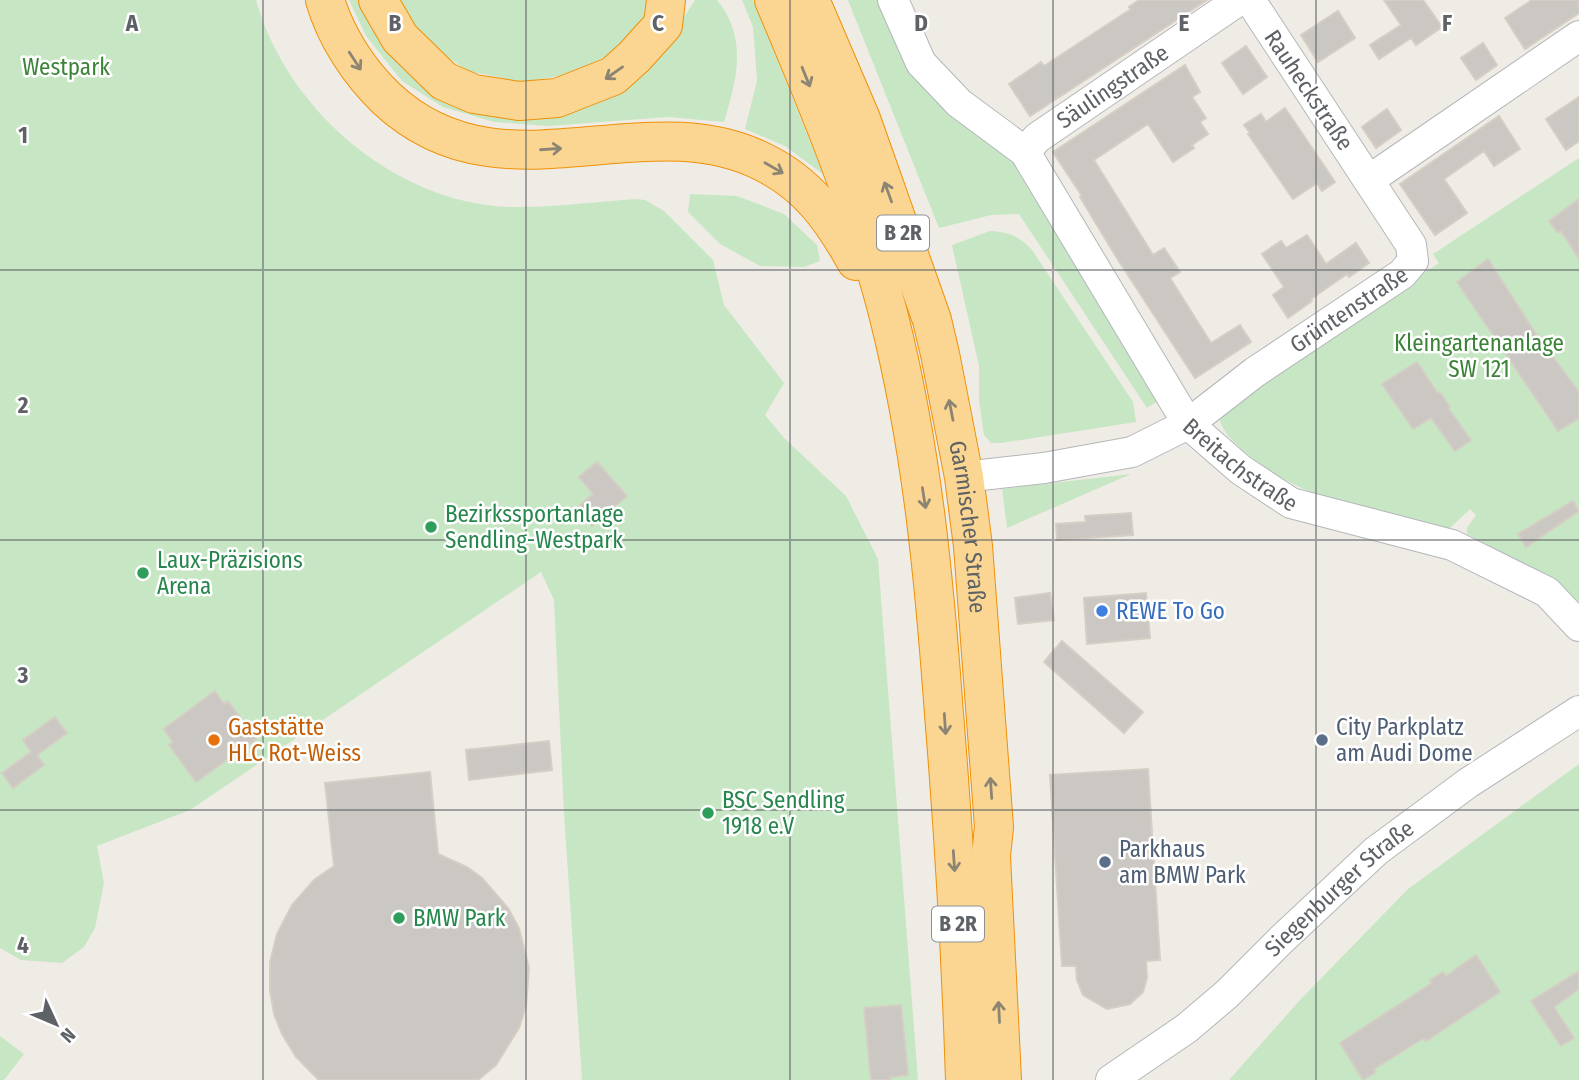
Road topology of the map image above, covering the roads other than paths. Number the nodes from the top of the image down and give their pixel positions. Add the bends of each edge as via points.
1 (325, 0) edge
2 (378, 0) edge
3 (666, 0) edge
4 (774, 0) edge
5 (810, 0) edge
6 (893, 0) edge
7 (1239, 0) edge
8 (1250, 0) edge
9 (1579, 36) edge
10 (1024, 152) junction
11 (1369, 180) junction
12 (887, 311) junction
13 (1188, 424) junction
14 (964, 477) junction
15 (1579, 626) edge
16 (1579, 711) edge
17 (965, 1080) edge
18 (1002, 1080) edge
19 (1111, 1080) edge

1 -> 12 highway via 344,43 375,87 399,110 451,139 483,148 540,150 695,142 762,161 792,178 832,219 871,297
3 -> 2 highway via 663,25 613,76 557,99 519,101 474,94 444,81 400,38
4 -> 12 highway, Garmischer Straße / B 2R via 839,158
14 -> 5 highway, Garmischer Straße / B 2R via 932,320 861,118
6 - 10 street via 921,63 959,103
7 - 10 street, Säulingstraße via 1037,138
8 - 11 street, Rauheckstraße
9 - 11 street
10 - 13 street, Breitachstraße
11 - 13 street, Grüntenstraße via 1411,245 1413,261 1402,274 1255,372
12 -> 17 highway, Garmischer Straße / B 2R via 928,518 957,904
13 - 14 street, Grüntenstraße via 1132,452 1107,458
13 - 15 street, Breitachstraße via 1241,470 1291,503 1451,545 1548,592
18 -> 14 highway, Garmischer Straße / B 2R via 991,856 994,827
16 - 19 street, Siegenburger Straße via 1468,783 1376,852 1227,994

